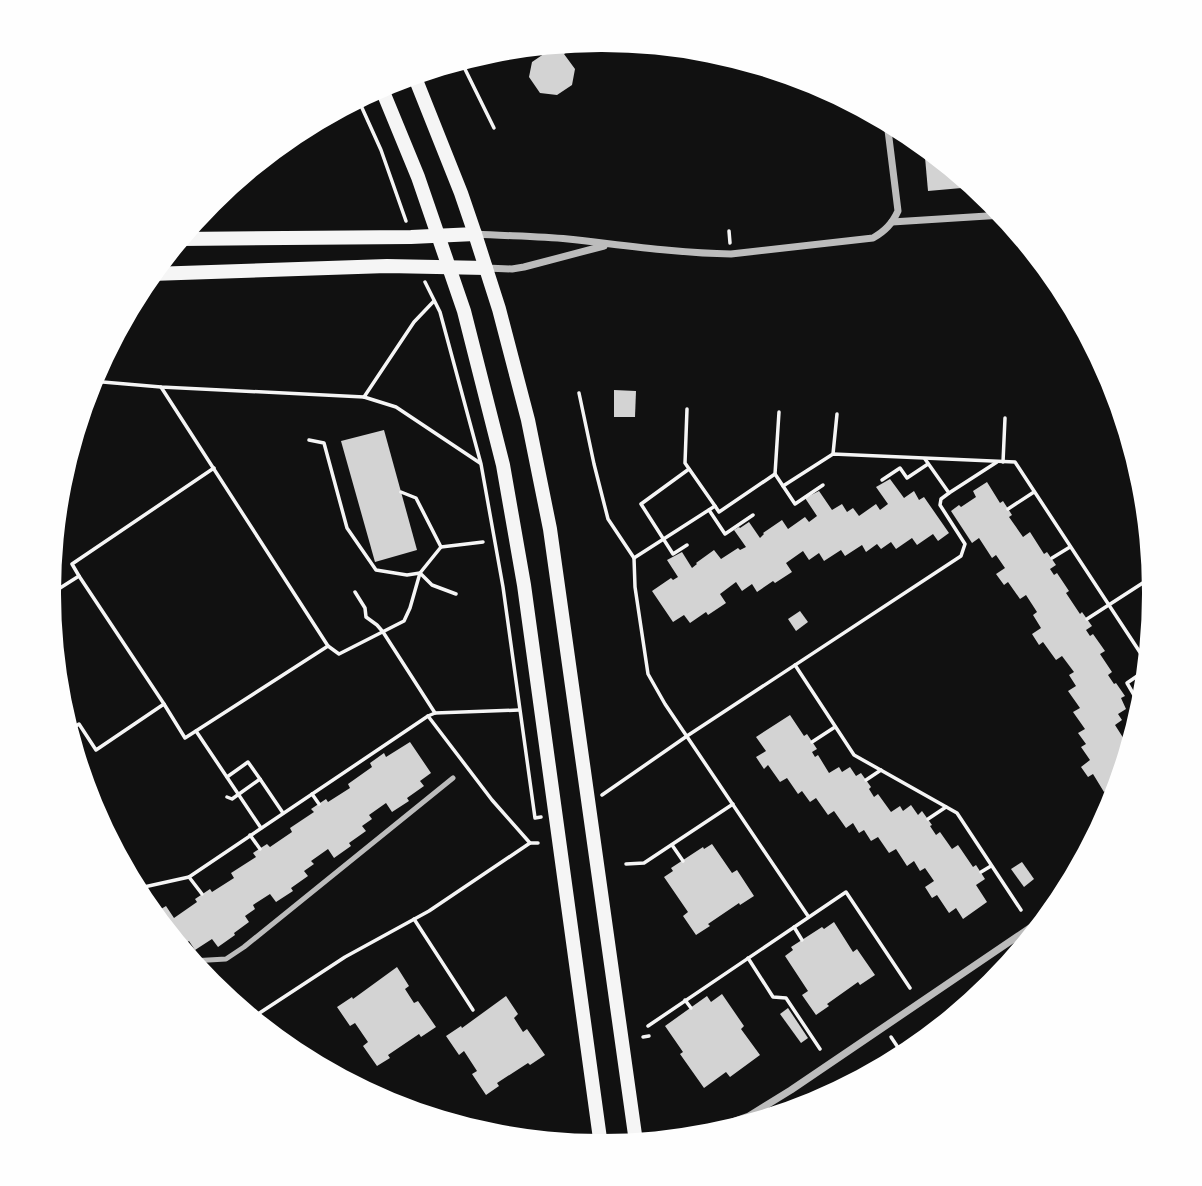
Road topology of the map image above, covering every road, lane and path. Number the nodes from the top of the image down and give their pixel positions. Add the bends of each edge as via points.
1 (465, 70) edge
2 (418, 85) edge
3 (385, 98) edge
4 (362, 108) edge
5 (494, 128) dead end
6 (889, 136) edge
7 (988, 216) edge
8 (892, 222) junction
9 (475, 234) junction
10 (439, 236) junction
11 (411, 237) junction
12 (193, 239) edge
13 (608, 244) junction
14 (420, 267) junction
15 (449, 267) junction
16 (486, 268) junction
17 (165, 274) edge
18 (435, 301) junction
19 (104, 382) edge
20 (160, 387) junction
21 (579, 393) dead end
22 (364, 397) junction
23 (687, 410) dead end
24 (779, 412) dead end
25 (837, 414) dead end
26 (1005, 418) dead end
27 (309, 440) dead end
28 (833, 454) junction
29 (925, 458) junction
30 (1000, 462) junction
31 (481, 464) junction
32 (928, 464) junction
33 (214, 468) junction
34 (689, 469) junction
35 (775, 474) junction
36 (882, 480) dead end
37 (823, 485) dead end
38 (783, 486) junction
39 (401, 492) dead end
40 (1034, 492) junction
41 (949, 493) junction
42 (715, 506) junction
43 (1008, 509) dead end
44 (709, 510) junction
45 (752, 515) dead end
46 (663, 539) junction
47 (482, 542) dead end
48 (687, 545) dead end
49 (441, 547) junction
50 (1070, 547) junction
51 (634, 558) junction
52 (1052, 558) dead end
53 (420, 573) junction
54 (79, 576) junction
55 (1142, 584) edge
56 (60, 587) edge
57 (355, 592) dead end
58 (456, 594) dead end
59 (1108, 605) junction
60 (1087, 619) dead end
61 (383, 632) junction
62 (328, 646) junction
63 (1138, 650) edge
64 (795, 665) junction
65 (1135, 677) edge
66 (1126, 683) junction
67 (1120, 688) dead end
68 (1132, 693) edge
69 (164, 704) junction
70 (519, 710) junction
71 (435, 713) junction
72 (428, 716) junction
73 (77, 725) edge
74 (835, 727) junction
75 (196, 730) junction
76 (687, 736) junction
77 (812, 742) dead end
78 (372, 753) junction
79 (376, 758) dead end
80 (881, 770) junction
81 (227, 777) junction
82 (453, 778) dead end
83 (260, 779) junction
84 (866, 780) dead end
85 (239, 794) junction
86 (312, 794) junction
87 (227, 797) dead end
88 (319, 804) dead end
89 (590, 804) junction
90 (733, 804) junction
91 (946, 807) junction
92 (283, 813) junction
93 (556, 816) junction
94 (928, 819) dead end
95 (261, 828) junction
96 (250, 835) junction
97 (530, 843) junction
98 (538, 843) dead end
99 (672, 844) junction
100 (260, 849) dead end
101 (683, 861) dead end
102 (626, 864) dead end
103 (992, 865) junction
104 (981, 872) dead end
105 (190, 877) junction
106 (148, 886) edge
107 (202, 894) dead end
108 (1021, 910) dead end
109 (808, 916) junction
110 (414, 919) junction
111 (793, 926) junction
112 (1018, 936) edge
113 (802, 940) dead end
114 (748, 958) junction
115 (205, 960) edge
116 (910, 988) dead end
117 (685, 1000) junction
118 (691, 1008) dead end
119 (473, 1010) dead end
120 (261, 1012) edge
121 (648, 1026) dead end
122 (884, 1027) junction
123 (649, 1036) dead end
124 (643, 1037) dead end
125 (896, 1045) edge
126 (820, 1049) dead end
127 (759, 1110) edge
128 (635, 1132) edge
129 (599, 1134) edge

1 - 5 path
2 - 9 main road
3 - 10 main road
4 - 11 path via 382,150
6 - 8 street via 898,211
7 - 8 street
8 - 13 street via 873,238 731,254
9 - 10 main road
9 - 13 street
9 - 16 main road
10 - 11 main road
10 - 15 main road
11 - 12 main road
13 - 16 street via 524,267
14 - 15 main road
14 - 17 main road
14 - 18 path
15 - 16 main road
15 - 93 main road via 503,465
16 - 89 main road via 528,420 551,529
18 - 22 path via 414,322
18 - 31 path
19 - 20 path
20 - 22 path
20 - 33 path
21 - 51 path via 608,519
22 - 31 path via 396,407
23 - 34 path via 685,463
24 - 35 path
25 - 28 path
26 - 30 path
27 - 53 path via 324,443 346,528 376,570
28 - 29 path
28 - 38 path
29 - 30 path
29 - 32 path
30 - 40 path via 1015,463
30 - 41 path
31 - 70 path
32 - 36 path via 907,478 900,468
32 - 41 path
33 - 54 path via 72,564
33 - 62 path
34 - 42 path
34 - 46 path via 641,503
35 - 38 path
35 - 42 path via 719,512
37 - 38 path via 795,504
39 - 49 path via 415,498
40 - 43 path
40 - 50 path
41 - 64 path via 940,505 965,544 961,556
42 - 44 path
44 - 45 path via 725,534
44 - 46 path
46 - 48 path via 673,554
46 - 51 path
47 - 49 path
49 - 53 path
50 - 52 path
50 - 59 path
51 - 76 path via 648,674
53 - 58 path via 432,585
53 - 61 path via 404,621
54 - 56 path
54 - 69 path
55 - 59 path
57 - 61 path via 366,617
59 - 60 path
59 - 63 path
61 - 62 path via 339,654
61 - 71 path
62 - 75 path
64 - 74 path
64 - 76 path
65 - 66 path
66 - 67 path
66 - 68 path
69 - 73 path via 96,750
69 - 75 path via 185,738
70 - 71 path
70 - 93 path via 535,818
71 - 72 path
72 - 78 path
72 - 97 path
74 - 77 path
74 - 80 path via 854,755
75 - 81 path
76 - 89 path
76 - 90 path
78 - 79 path
78 - 86 path
80 - 84 path
80 - 91 path
81 - 83 path via 248,762
81 - 85 path
82 - 115 lane via 244,947 226,959
83 - 85 path
83 - 92 path
85 - 87 path
85 - 95 path
86 - 88 path
86 - 92 path
89 - 128 main road
90 - 99 path
90 - 109 path
91 - 94 path
91 - 103 path via 957,813
92 - 95 path
93 - 129 main road
95 - 96 path
96 - 100 path
96 - 105 path
97 - 98 path
97 - 110 path
99 - 101 path
99 - 102 path via 643,863
103 - 104 path
103 - 108 path
105 - 106 path
105 - 107 path
109 - 111 path
109 - 116 path via 846,892
110 - 119 path
110 - 120 path
111 - 113 path
111 - 114 path
112 - 122 street
114 - 117 path
114 - 126 path via 773,996 786,998
117 - 118 path
117 - 121 path
122 - 125 path
122 - 127 street
123 - 124 path

